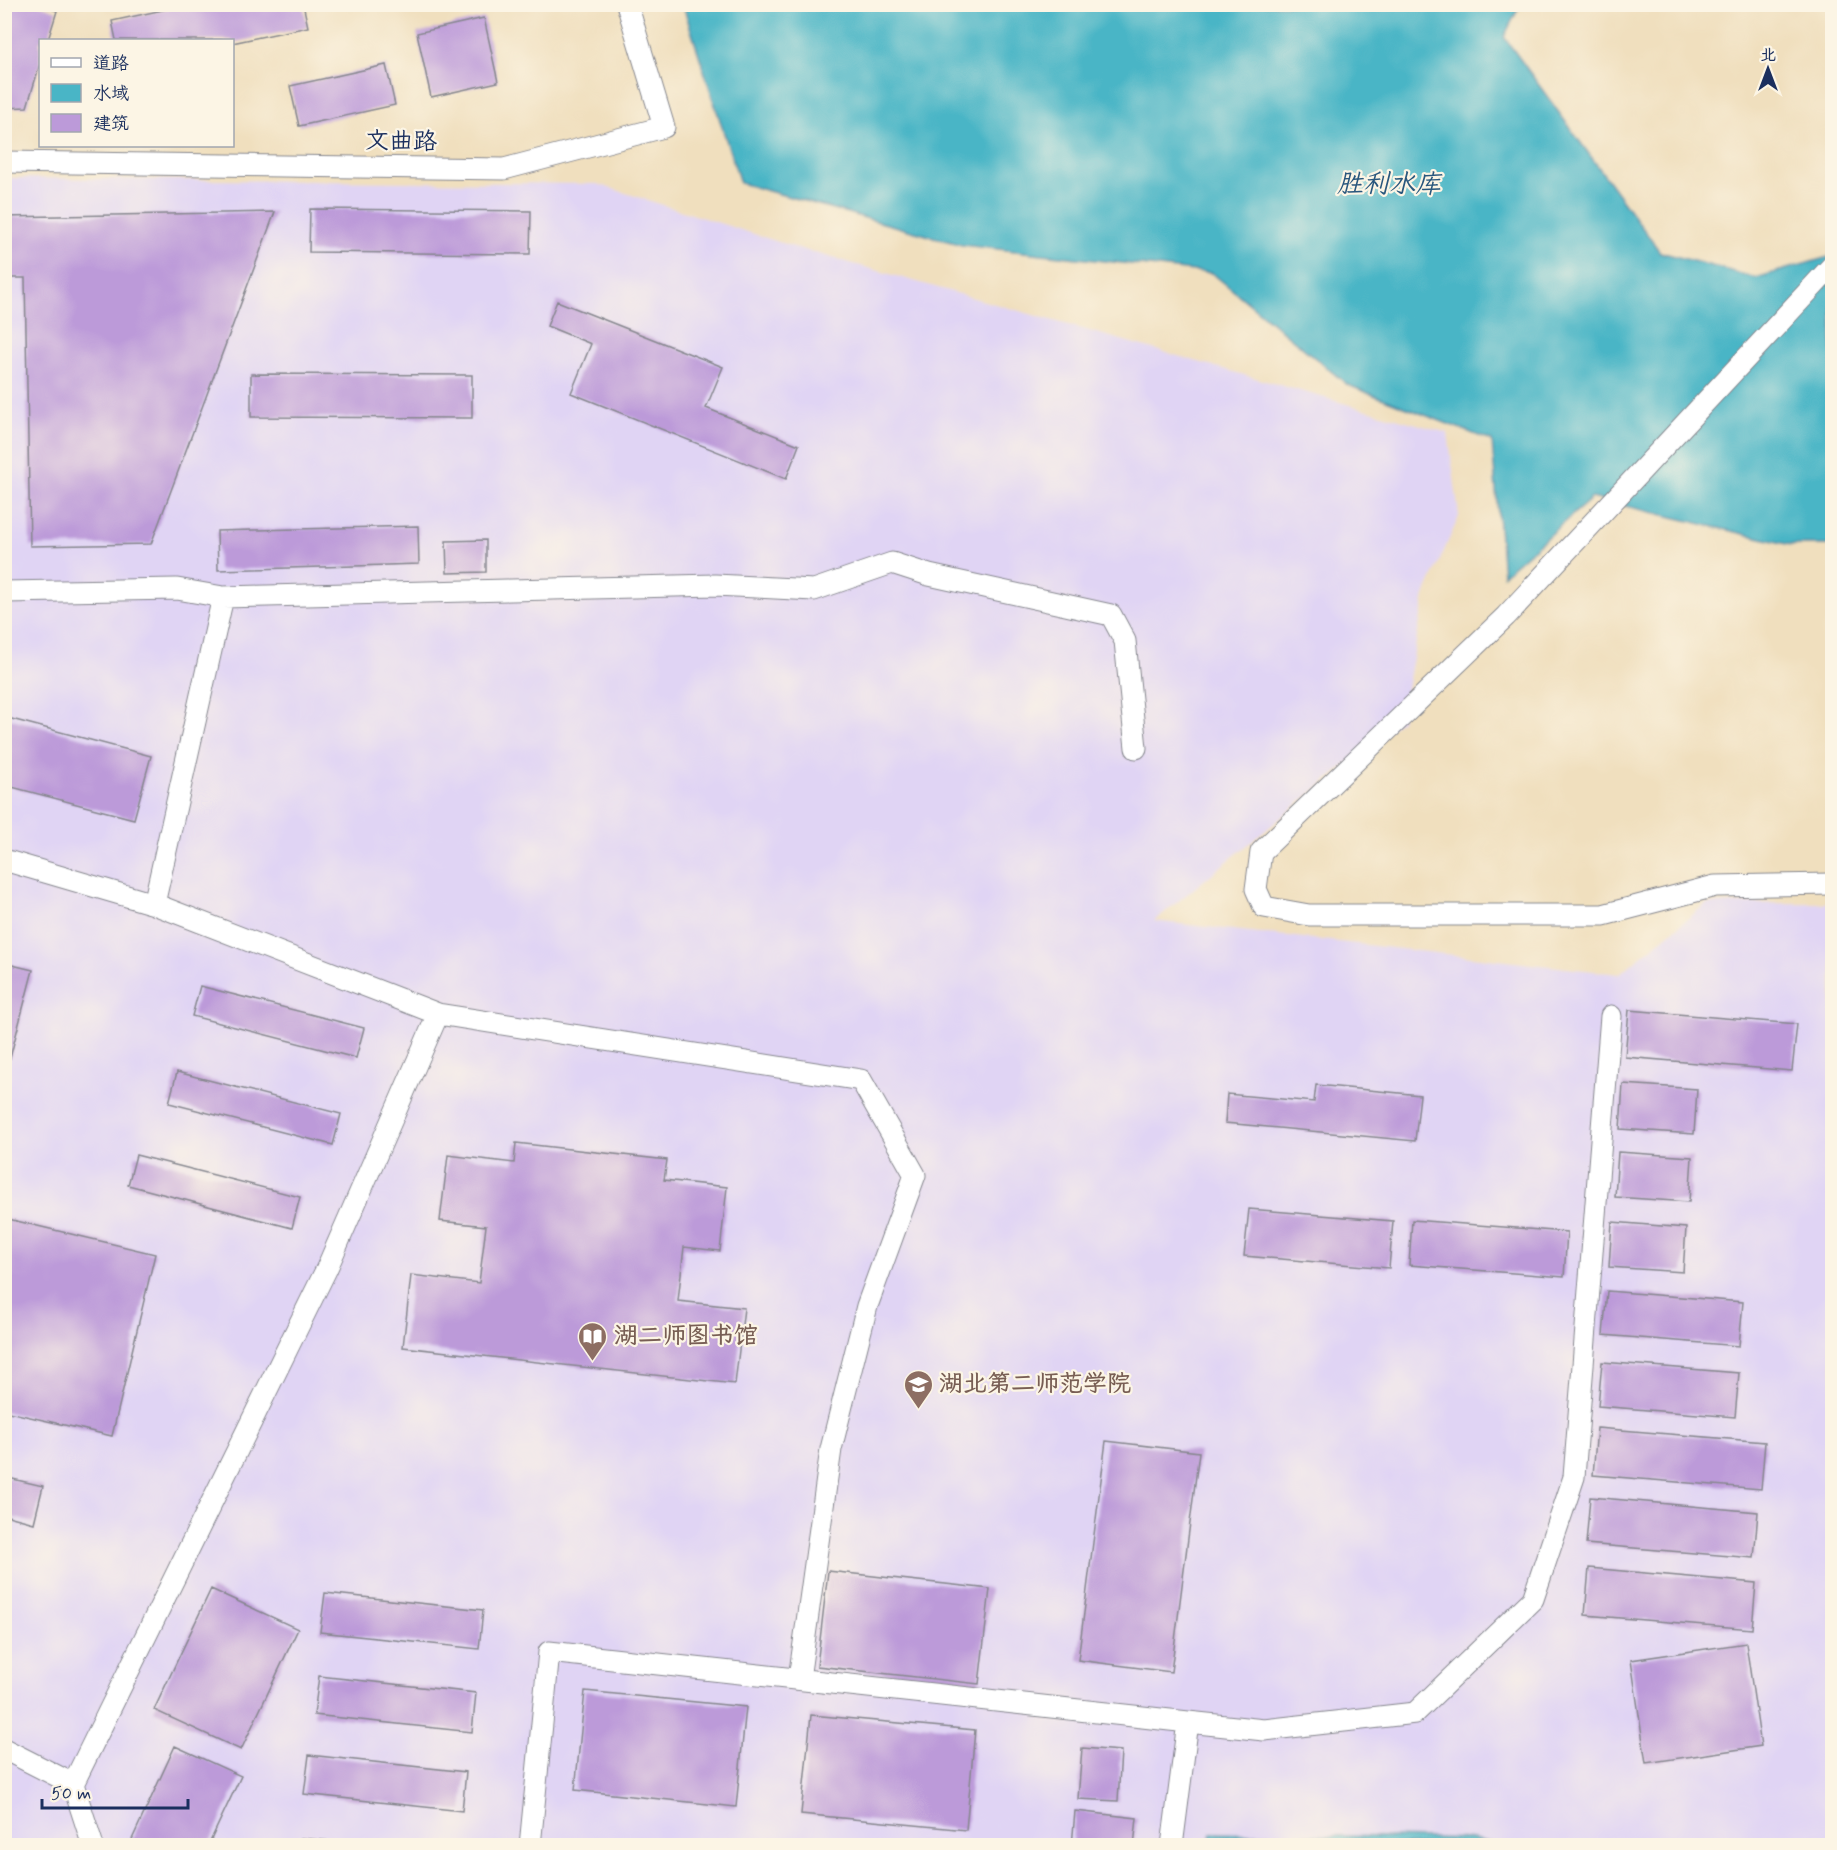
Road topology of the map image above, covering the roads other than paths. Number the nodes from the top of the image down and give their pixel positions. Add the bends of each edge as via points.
1 (627, 4) edge
2 (4, 162) edge
3 (1833, 266) edge
4 (4, 592) edge
5 (223, 597) junction
6 (1136, 748) dead end
7 (4, 860) edge
8 (1833, 885) edge
9 (154, 904) junction
10 (438, 1014) junction
11 (1611, 1016) dead end
12 (799, 1679) junction
13 (1188, 1722) junction
14 (4, 1749) edge
15 (73, 1784) junction
16 (93, 1845) edge
17 (530, 1845) edge
18 (1172, 1845) edge

1 - 2 street, 文曲路 via 664,127 504,169
3 - 8 street via 1506,616 1261,852 1256,889 1264,906 1309,915 1603,915 1715,886
4 - 5 street via 177,589
5 - 6 street via 715,585 814,590 892,563 929,575 1111,615 1125,641
5 - 9 street
7 - 9 street
9 - 10 street
10 - 12 street via 861,1080 915,1175 867,1306 831,1449
10 - 15 street via 327,1268
11 - 13 street via 1574,1478 1533,1599 1415,1713 1264,1730
12 - 13 street
12 - 17 street via 549,1652
13 - 18 street
14 - 15 street
15 - 16 street

